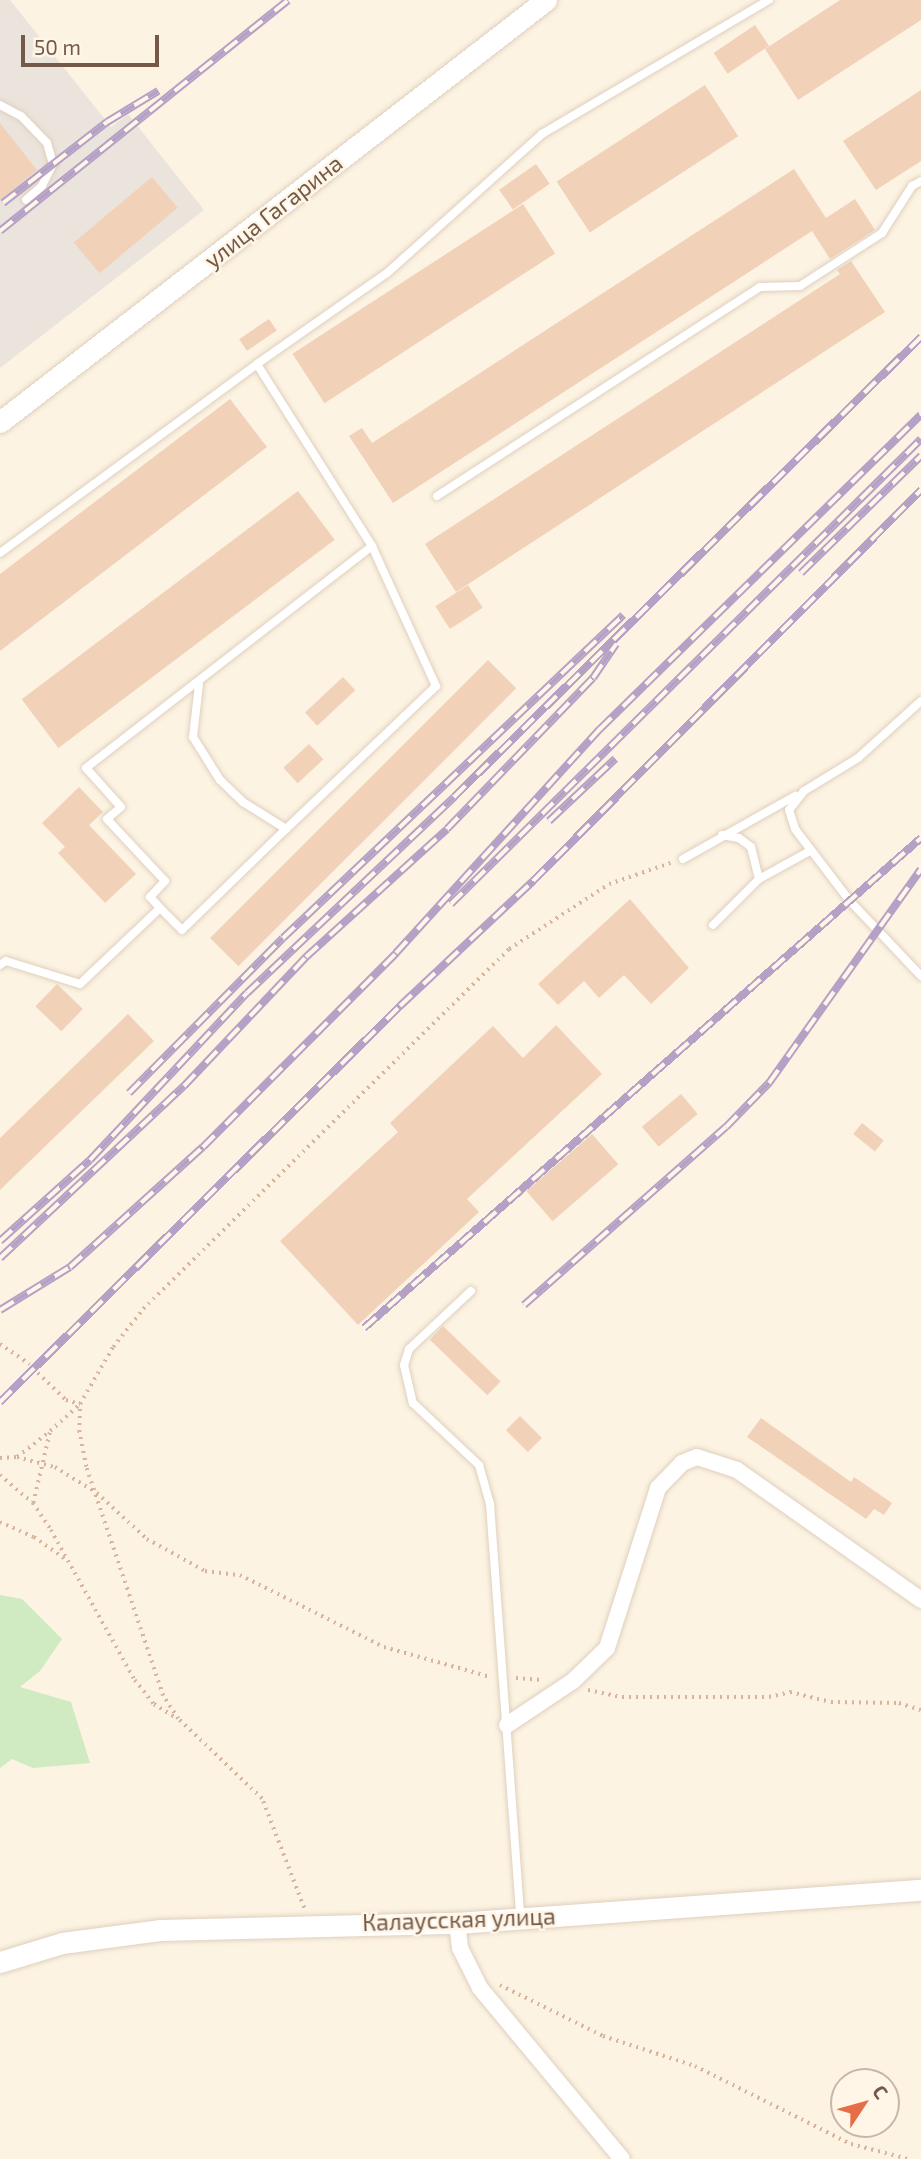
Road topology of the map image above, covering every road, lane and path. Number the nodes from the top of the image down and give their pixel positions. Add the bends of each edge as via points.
1 (546, 0) edge
2 (769, 0) edge
3 (0, 105) edge
4 (921, 181) edge
5 (26, 200) dead end
6 (257, 364) junction
7 (0, 422) edge
8 (437, 496) dead end
9 (372, 546) junction
10 (0, 553) edge
11 (199, 684) junction
12 (921, 701) edge
13 (804, 791) junction
14 (286, 829) junction
15 (722, 835) junction
16 (810, 851) junction
17 (683, 859) joint
18 (759, 878) junction
19 (160, 908) junction
20 (713, 925) dead end
21 (0, 965) edge
22 (921, 976) edge
23 (471, 1291) dead end
24 (0, 1344) edge
25 (30, 1364) dead end
26 (38, 1373) dead end
27 (80, 1404) junction
28 (50, 1431) junction
29 (17, 1457) junction
30 (0, 1458) edge
31 (40, 1462) junction
32 (0, 1475) edge
33 (97, 1493) junction
34 (33, 1503) junction
35 (0, 1521) edge
36 (70, 1562) junction
37 (921, 1600) edge
38 (503, 1679) junction
39 (569, 1683) junction
40 (921, 1710) edge
41 (178, 1719) junction
42 (507, 1725) junction
43 (921, 1890) edge
44 (520, 1919) junction
45 (310, 1923) junction
46 (457, 1923) junction
47 (0, 1962) edge
48 (470, 1969) junction
49 (622, 2159) edge
50 (908, 2159) edge

1 - 7 street, улица Гагарина
2 - 6 lane via 542,134 387,273
3 - 5 lane via 21,117 47,143 53,164 42,186
4 - 8 lane via 912,186 882,233 870,241 800,286 760,287
6 - 9 lane
6 - 10 lane
9 - 11 lane
9 - 14 lane via 436,686
11 - 14 lane via 193,737 220,780 243,802
11 - 19 lane via 154,711 86,768 121,807 107,819 165,881 150,897
12 - 13 lane via 858,758
13 - 15 lane
13 - 16 lane via 792,802 789,818
14 - 19 lane via 182,930
15 - 17 lane
15 - 18 lane via 739,838 751,847
16 - 18 lane
16 - 22 lane
17 - 27 path via 609,884 509,949 143,1310 113,1347
18 - 20 lane
19 - 21 lane via 80,984 6,961
23 - 38 lane via 409,1349 404,1365 413,1403 479,1465 490,1504
24 - 25 path
26 - 27 path via 66,1400
27 - 28 path
27 - 33 path via 81,1447
28 - 29 path
28 - 31 path
29 - 30 path
29 - 31 path
31 - 33 path
31 - 34 path
32 - 34 path
33 - 38 path via 147,1539 205,1571 261,1583 384,1647 455,1671
33 - 41 path via 163,1696
34 - 36 path
35 - 36 path
36 - 41 path via 135,1680 154,1704
37 - 39 street via 737,1470 698,1457 682,1463 658,1488 616,1630 594,1663
38 - 39 path
38 - 42 lane
39 - 40 path via 622,1698 769,1697 790,1692 831,1702 899,1703
39 - 42 street
41 - 45 path via 262,1799
42 - 44 lane
43 - 44 street, Калаусская улица
44 - 46 street, Калаусская улица
45 - 46 street, Калаусская улица
45 - 47 street, Калаусская улица via 110,1934
46 - 48 street via 460,1948
48 - 49 street via 519,2037
48 - 50 path via 603,2036 695,2066 851,2144

